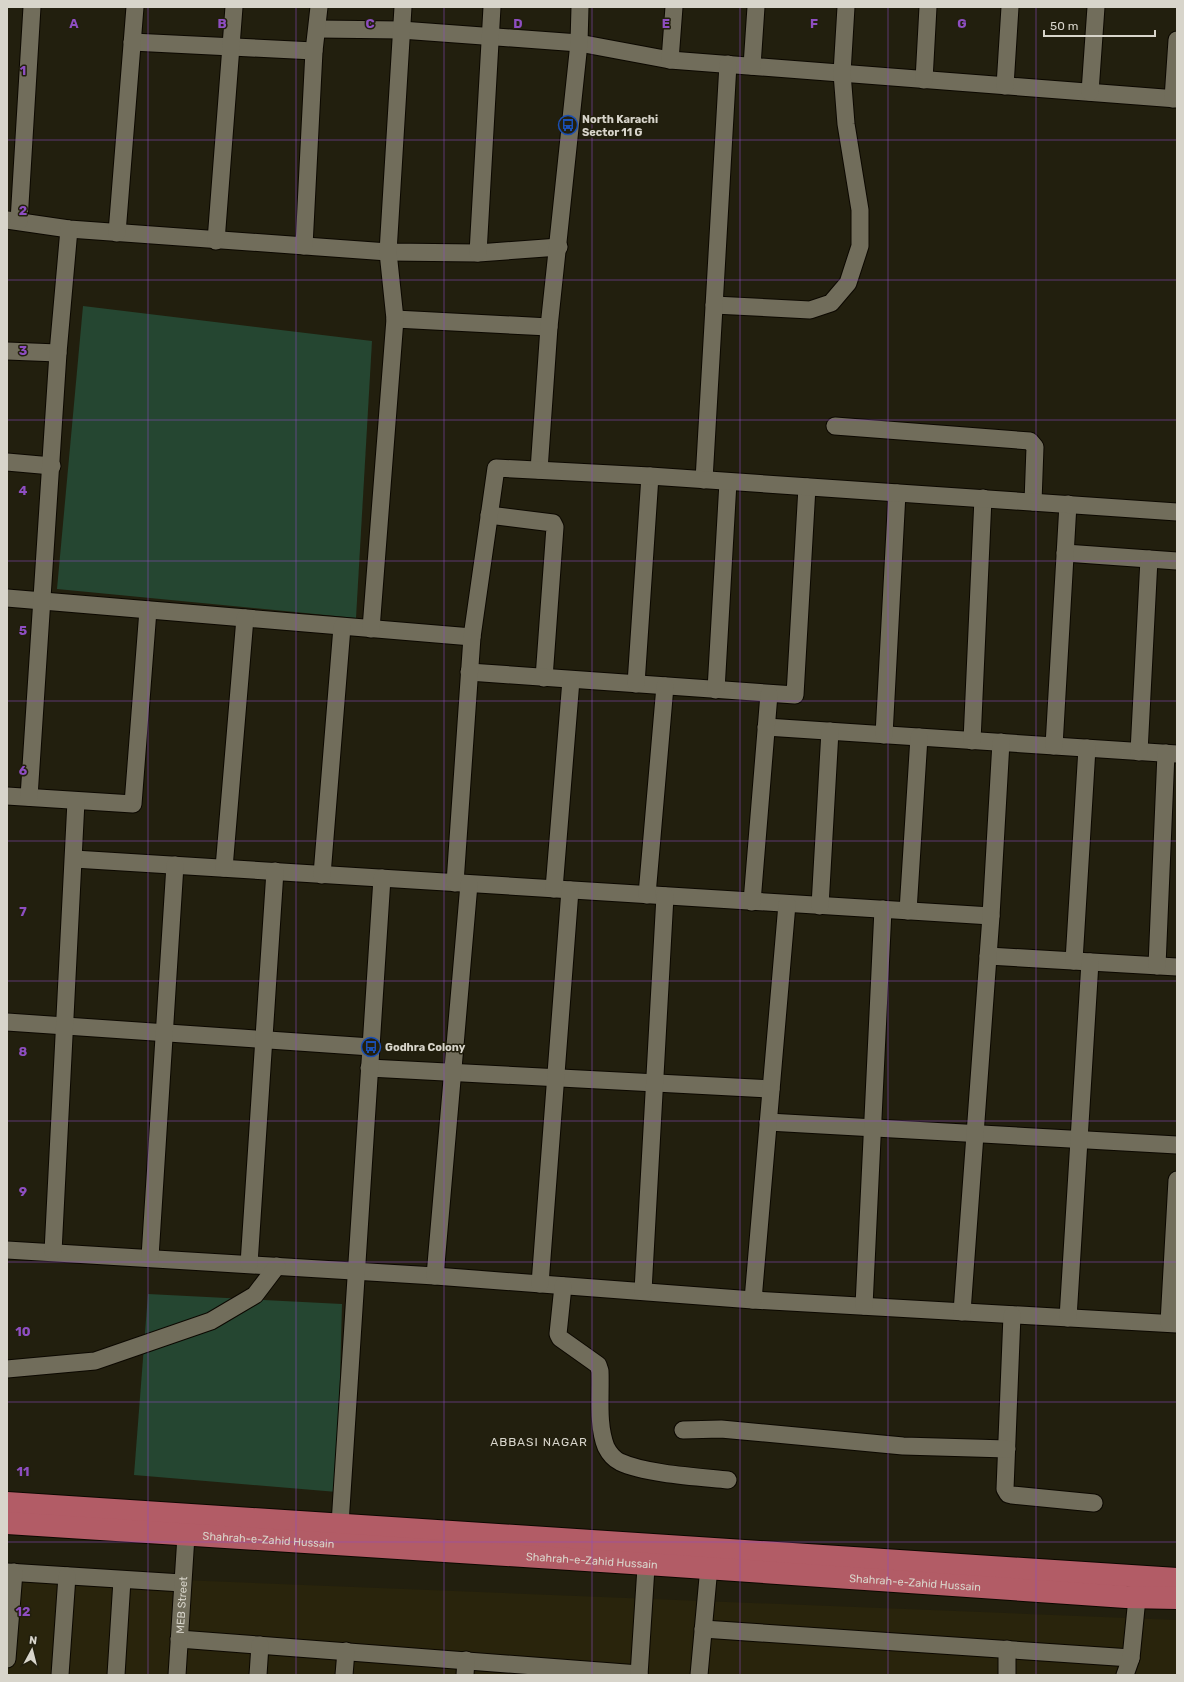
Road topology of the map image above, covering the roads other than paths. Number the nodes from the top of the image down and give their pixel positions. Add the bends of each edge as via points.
1 (32, 7) edge
2 (135, 7) edge
3 (234, 7) edge
4 (319, 7) edge
5 (403, 7) edge
6 (492, 7) edge
7 (580, 7) edge
8 (674, 7) edge
9 (756, 7) edge
10 (846, 7) edge
11 (928, 7) edge
12 (1010, 7) edge
13 (1096, 7) edge
14 (318, 29) junction
15 (401, 30) junction
16 (492, 37) junction
17 (1177, 40) edge
18 (132, 42) junction
19 (580, 43) junction
20 (232, 48) junction
21 (314, 52) junction
22 (670, 60) junction
23 (728, 64) junction
24 (752, 66) junction
25 (842, 73) junction
26 (924, 80) junction
27 (1005, 86) junction
28 (1090, 92) junction
29 (1175, 99) edge
30 (13, 220) edge
31 (69, 229) junction
32 (118, 233) junction
33 (216, 241) junction
34 (304, 246) junction
35 (558, 247) junction
36 (388, 252) junction
37 (478, 253) junction
38 (714, 305) junction
39 (396, 319) junction
40 (549, 327) junction
41 (7, 351) edge
42 (58, 353) junction
43 (835, 426) dead end
44 (7, 462) edge
45 (52, 466) junction
46 (539, 470) junction
47 (650, 476) junction
48 (704, 480) junction
49 (728, 482) junction
50 (808, 487) junction
51 (897, 493) junction
52 (983, 498) junction
53 (1032, 502) junction
54 (1068, 504) junction
55 (1177, 512) edge
56 (489, 515) junction
57 (1065, 553) junction
58 (1149, 559) junction
59 (1177, 561) edge
60 (7, 598) edge
61 (42, 601) junction
62 (148, 610) junction
63 (245, 618) junction
64 (342, 627) junction
65 (370, 629) junction
66 (472, 637) junction
67 (470, 672) junction
68 (544, 678) junction
69 (571, 680) junction
70 (636, 684) junction
71 (665, 686) junction
72 (716, 690) junction
73 (769, 694) junction
74 (766, 727) junction
75 (830, 731) junction
76 (884, 735) junction
77 (919, 737) junction
78 (972, 740) junction
79 (1001, 742) junction
80 (1054, 746) junction
81 (1087, 748) junction
82 (1139, 752) junction
83 (1172, 754) edge
84 (7, 796) edge
85 (29, 798) junction
86 (76, 801) junction
87 (74, 859) junction
88 (175, 865) junction
89 (224, 868) junction
90 (275, 872) junction
91 (322, 874) junction
92 (382, 878) junction
93 (462, 883) junction
94 (562, 890) junction
95 (647, 895) junction
96 (665, 896) junction
97 (752, 902) junction
98 (787, 904) junction
99 (820, 906) junction
100 (883, 910) junction
101 (908, 911) junction
102 (991, 916) junction
103 (988, 956) junction
104 (1082, 962) junction
105 (1157, 966) junction
106 (1177, 967) edge
107 (7, 1022) edge
108 (65, 1026) junction
109 (164, 1033) junction
110 (263, 1040) junction
111 (371, 1047) junction
112 (369, 1068) junction
113 (453, 1073) junction
114 (556, 1078) junction
115 (655, 1083) junction
116 (771, 1089) junction
117 (768, 1122) junction
118 (873, 1128) junction
119 (975, 1134) junction
120 (1079, 1140) junction
121 (1177, 1145) edge
122 (1177, 1180) edge
123 (7, 1250) edge
124 (53, 1252) junction
125 (150, 1257) junction
126 (248, 1264) junction
127 (277, 1266) junction
128 (356, 1271) junction
129 (435, 1276) junction
130 (540, 1284) junction
131 (563, 1286) junction
132 (643, 1292) junction
133 (753, 1300) junction
134 (864, 1306) junction
135 (962, 1312) junction
136 (1012, 1315) junction
137 (1068, 1318) junction
138 (1173, 1324) edge
139 (7, 1369) edge
140 (683, 1430) dead end
141 (1007, 1449) junction
142 (728, 1480) dead end
143 (1094, 1503) dead end
144 (7, 1504) edge
145 (7, 1523) edge
146 (340, 1524) junction
147 (186, 1536) junction
148 (647, 1555) junction
149 (710, 1559) junction
150 (10, 1572) edge
151 (67, 1576) junction
152 (1177, 1579) edge
153 (122, 1580) junction
154 (182, 1583) junction
155 (1137, 1598) junction
156 (1177, 1598) edge
157 (703, 1629) junction
158 (179, 1639) junction
159 (260, 1645) junction
160 (1007, 1649) junction
161 (346, 1651) junction
162 (1131, 1658) junction
163 (7, 1659) edge
164 (466, 1668) edge
165 (559, 1671) edge
166 (639, 1674) edge
167 (60, 1675) edge
168 (116, 1675) edge
169 (177, 1675) edge
170 (258, 1675) edge
171 (344, 1675) edge
172 (699, 1675) edge
173 (1006, 1675) edge
174 (1124, 1675) edge

1 - 30 street
2 - 18 street
3 - 20 street
4 - 14 street
5 - 15 street
6 - 16 street
7 - 19 street
8 - 22 street
9 - 24 street
10 - 25 street
11 - 26 street
12 - 27 street
13 - 28 street
14 - 15 street
14 - 21 street
15 - 16 street
15 - 36 street
16 - 19 street
16 - 37 street
17 - 29 street
18 - 20 street
18 - 32 street
19 - 22 street
19 - 35 street
20 - 21 street
20 - 33 street
21 - 34 street
22 - 23 street
23 - 24 street
23 - 38 street
24 - 25 street
25 - 26 street
25 - 38 street via 846,124 860,210 860,246 848,283 831,303 810,310
26 - 27 street
27 - 28 street
28 - 29 street
30 - 31 street
31 - 32 street
31 - 42 street
32 - 33 street
33 - 34 street
34 - 36 street
35 - 37 street
35 - 40 street
36 - 37 street
36 - 39 street
38 - 48 street
39 - 40 street
39 - 65 street
40 - 46 street
41 - 42 street
42 - 45 street
43 - 53 street via 1030,441 1035,447
44 - 45 street
45 - 61 street
46 - 47 street
46 - 56 street via 496,468
47 - 48 street
47 - 70 street
48 - 49 street
49 - 50 street
49 - 72 street
50 - 51 street
50 - 73 street via 795,695
51 - 52 street
51 - 76 street
52 - 53 street
52 - 78 street
53 - 54 street
54 - 55 street
54 - 57 street
56 - 66 street
56 - 68 street via 553,523 555,527
57 - 58 street
57 - 80 street
58 - 59 street
58 - 82 street
60 - 61 street
61 - 62 street
61 - 85 street
62 - 63 street
62 - 86 street via 133,804
63 - 64 street
63 - 89 street
64 - 65 street
64 - 91 street
65 - 66 street
66 - 67 street
67 - 68 street
67 - 93 street
68 - 69 street
69 - 70 street
69 - 94 street
70 - 71 street
71 - 72 street
71 - 95 street
72 - 73 street
73 - 74 street
74 - 75 street
74 - 97 street
75 - 76 street
75 - 99 street
76 - 77 street
77 - 78 street
77 - 101 street
78 - 79 street
79 - 80 street
79 - 102 street
80 - 81 street
81 - 82 street
81 - 104 street
82 - 83 street
83 - 105 street
84 - 85 street
85 - 86 street
86 - 87 street
87 - 88 street
87 - 108 street
88 - 89 street
88 - 109 street
89 - 90 street
90 - 91 street
90 - 110 street
91 - 92 street
92 - 93 street
92 - 111 street
93 - 94 street
93 - 113 street
94 - 95 street
94 - 114 street
95 - 96 street
96 - 97 street
96 - 115 street
97 - 98 street
98 - 99 street
98 - 116 street
99 - 100 street
100 - 101 street
100 - 118 street
101 - 102 street
102 - 103 street
103 - 104 street
103 - 119 street
104 - 105 street
104 - 120 street
105 - 106 street
107 - 108 street
108 - 109 street
108 - 124 street
109 - 110 street
109 - 125 street
110 - 111 street
110 - 126 street
111 - 112 street
112 - 113 street
112 - 128 street
113 - 114 street
113 - 129 street
114 - 115 street
114 - 130 street
115 - 116 street
115 - 132 street
116 - 117 street
117 - 118 street
117 - 133 street
118 - 119 street
118 - 134 street
119 - 120 street
119 - 135 street
120 - 121 street
120 - 137 street
122 - 138 street
123 - 124 street
124 - 125 street
125 - 126 street
126 - 127 street
127 - 128 street
127 - 139 street via 255,1295 211,1321 95,1361
128 - 129 street
128 - 146 street
129 - 130 street
130 - 131 street
131 - 132 street
131 - 142 street via 558,1334 563,1342 598,1365 601,1431 611,1455 620,1462 638,1468
132 - 133 street
133 - 134 street
134 - 135 street
135 - 136 street
136 - 137 street
136 - 141 street
137 - 138 street
140 - 141 street via 721,1429 904,1446
141 - 143 street via 1005,1490 1008,1494
144 - 146 main road, Shahrah-e-Zahid Hussain
145 - 147 main road, Shahrah-e-Zahid Hussain
146 - 148 main road, Shahrah-e-Zahid Hussain
147 - 148 main road, Shahrah-e-Zahid Hussain
147 - 154 street, MEB Street
148 - 149 main road, Shahrah-e-Zahid Hussain
148 - 166 street
149 - 152 main road, Shahrah-e-Zahid Hussain
149 - 155 main road, Shahrah-e-Zahid Hussain
149 - 157 street
150 - 151 street
150 - 163 street
151 - 153 street
151 - 167 street
153 - 154 street
153 - 168 street
154 - 158 street, MEB Street
155 - 156 main road, Shahrah-e-Zahid Hussain
155 - 162 street
157 - 160 street
157 - 172 street
158 - 159 street
158 - 169 street, MEB Street
159 - 161 street
159 - 170 street
160 - 162 street
160 - 173 street
161 - 164 street
161 - 171 street
162 - 174 street
164 - 165 street
165 - 166 street

